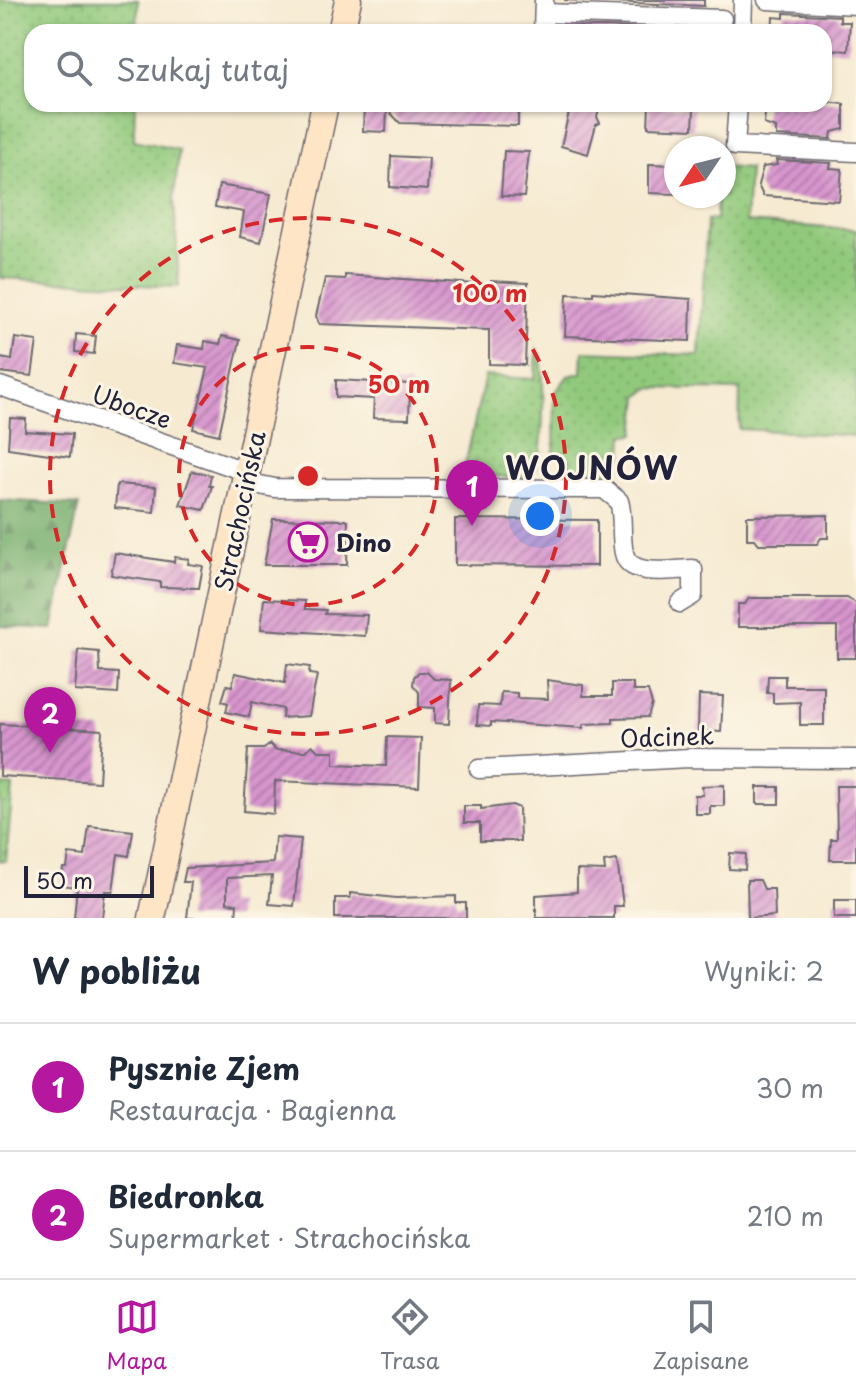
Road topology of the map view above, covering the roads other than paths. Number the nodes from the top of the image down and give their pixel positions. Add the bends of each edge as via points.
1 (348, 0) edge
2 (743, 0) edge
3 (767, 0) edge
4 (856, 5) edge
5 (544, 15) edge
6 (722, 19) dead end
7 (343, 24) edge
8 (742, 24) edge
9 (323, 112) edge
10 (737, 112) edge
11 (856, 152) edge
12 (0, 386) edge
13 (246, 477) junction
14 (680, 603) dead end
15 (856, 759) edge
16 (479, 769) dead end
17 (152, 918) edge

1 - 7 main road
2 - 8 street
3 - 4 street
5 - 6 street
9 - 13 main road, Strachocińska
10 - 11 street via 735,146
12 - 13 street, Ubocze
13 - 14 street, Ubocze via 275,488 590,486 612,494 622,510 629,564 640,570 693,569 693,595
13 - 17 main road, Strachocińska
15 - 16 street, Odcinek via 689,758

